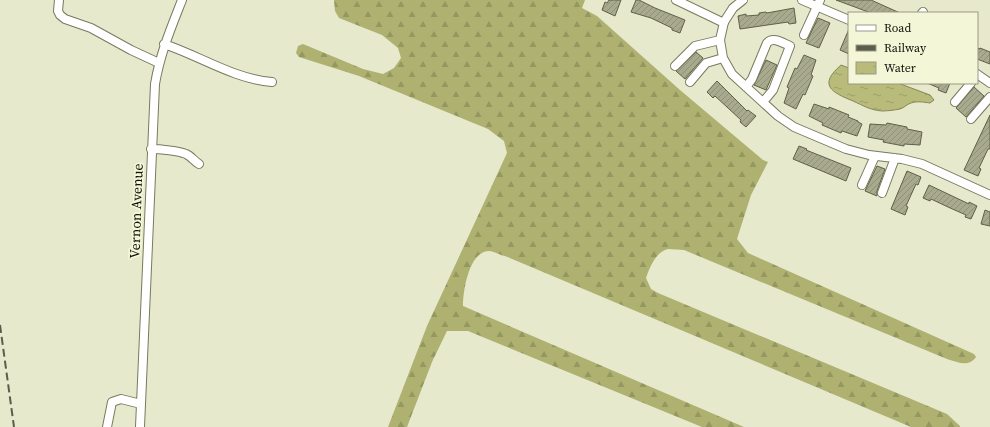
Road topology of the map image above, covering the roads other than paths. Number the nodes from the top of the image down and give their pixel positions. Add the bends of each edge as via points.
1 (59, 0) edge
2 (182, 0) edge
3 (743, 0) edge
4 (802, 0) edge
5 (679, 1) edge
6 (818, 3) edge
7 (848, 19) edge
8 (724, 23) junction
9 (804, 35) dead end
10 (720, 40) junction
11 (164, 44) junction
12 (723, 58) junction
13 (159, 63) junction
14 (675, 66) dead end
15 (978, 76) edge
16 (272, 82) dead end
17 (690, 82) dead end
18 (990, 83) edge
19 (970, 84) edge
20 (746, 87) junction
21 (990, 97) edge
22 (763, 102) junction
23 (955, 102) dead end
24 (971, 119) dead end
25 (151, 149) junction
26 (875, 156) junction
27 (895, 158) junction
28 (199, 164) dead end
29 (862, 185) dead end
30 (882, 193) dead end
31 (990, 195) edge
32 (141, 404) junction
33 (106, 427) edge
34 (140, 427) edge

1 - 13 street via 60,16 91,28
2 - 11 street, Vernon Avenue
3 - 8 street via 733,8
4 - 6 street
5 - 8 street
6 - 7 street
6 - 9 street
8 - 10 street
10 - 12 street
10 - 14 street via 695,46
11 - 13 street, Vernon Avenue
11 - 16 street via 243,77
12 - 17 street via 706,63
12 - 20 street via 732,74
13 - 25 street, Vernon Avenue via 155,84
15 - 18 street
19 - 23 street
20 - 22 street
20 - 22 street via 770,39 790,46 773,90
21 - 24 street
22 - 26 street via 794,127 846,149
25 - 28 street via 186,154
25 - 32 street, Vernon Avenue
26 - 27 street
26 - 29 street
27 - 30 street
27 - 31 street via 922,164
32 - 33 street via 122,399 112,402
32 - 34 street, Vernon Avenue

